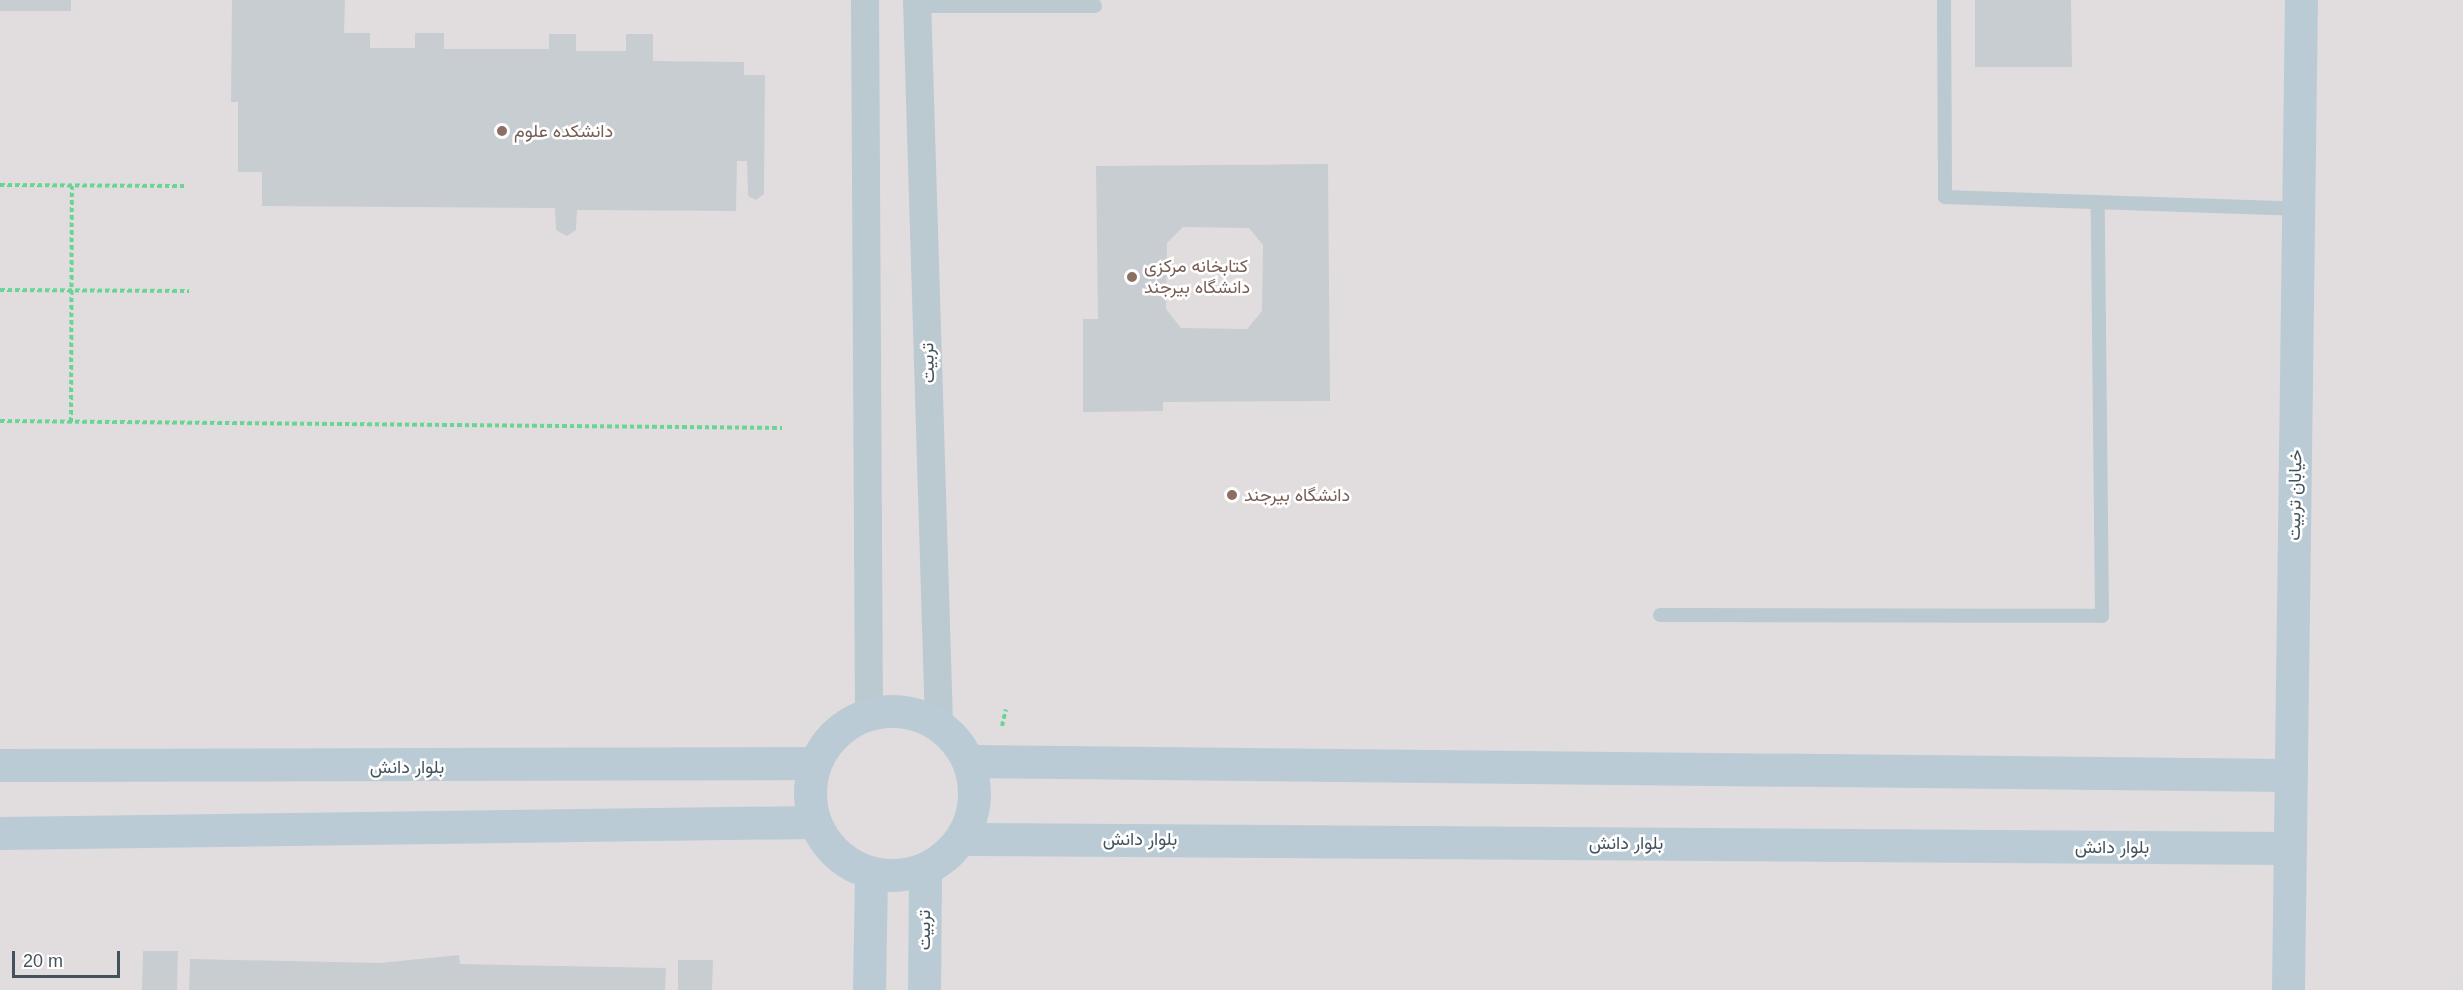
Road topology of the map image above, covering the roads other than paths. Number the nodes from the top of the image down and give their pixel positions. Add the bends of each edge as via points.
1 (865, 0) edge
2 (1944, 0) edge
3 (2301, 0) edge
4 (917, 3) edge
5 (1095, 6) dead end
6 (2098, 202) junction
7 (2298, 209) junction
8 (1660, 615) dead end
9 (869, 713) junction
10 (939, 726) junction
11 (968, 761) junction
12 (814, 763) junction
13 (0, 765) edge
14 (2291, 775) junction
15 (813, 822) junction
16 (0, 833) edge
17 (963, 839) junction
18 (2290, 848) junction
19 (924, 870) junction
20 (871, 874) junction
21 (869, 990) edge
22 (924, 990) edge
23 (2288, 990) edge

1 - 9 street
2 - 6 lane via 1945,197
3 - 7 street, خیابان تربیت
4 - 5 lane
4 - 10 street, تربیت
6 - 7 lane
6 - 8 lane via 2102,616
7 - 14 street, خیابان تربیت
9 - 10 street via 897,710
9 - 12 street via 843,725
10 - 11 street
11 - 14 street
11 - 17 street via 974,781 973,809
12 - 13 street, بلوار دانش
12 - 15 street via 808,796
14 - 18 street, خیابان تربیت
15 - 16 street
15 - 20 street via 840,858
17 - 18 street, بلوار دانش
17 - 19 street
18 - 23 street, خیابان تربیت
19 - 20 street via 898,876
19 - 22 street, تربیت
20 - 21 street

